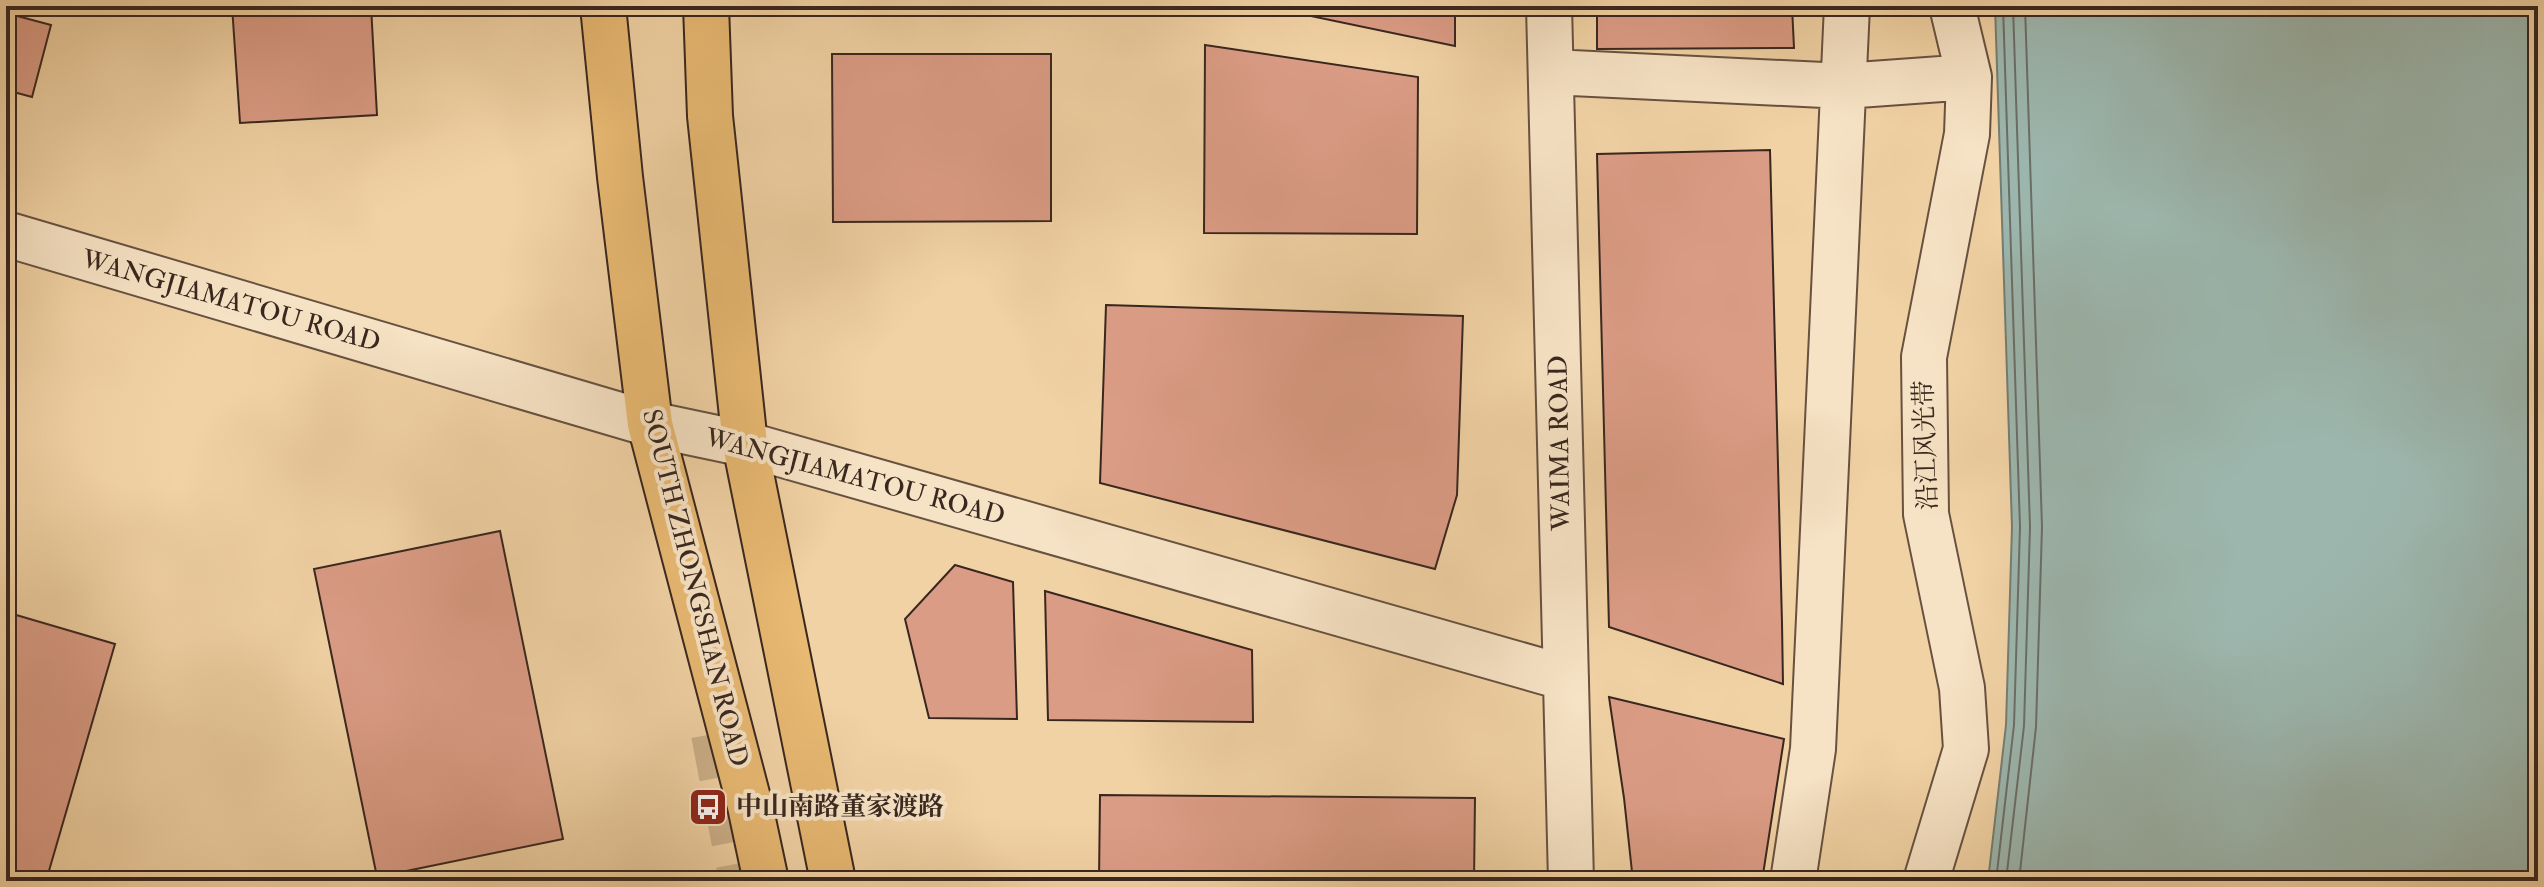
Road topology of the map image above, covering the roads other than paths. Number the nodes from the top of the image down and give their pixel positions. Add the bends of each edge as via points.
1 (603, 6) edge
2 (706, 6) edge
3 (1549, 6) edge
4 (1847, 6) edge
5 (1952, 6) edge
6 (1551, 72) junction
7 (1969, 77) junction
8 (1844, 86) junction
9 (6, 234) edge
10 (650, 424) junction
11 (745, 444) junction
12 (1566, 678) junction
13 (766, 881) edge
14 (833, 881) edge
15 (1571, 881) edge
16 (1793, 881) edge
17 (1926, 881) edge

1 - 10 main road, SOUTH ZHONGSHAN ROAD
2 - 11 main road via 710,116
3 - 6 street, WAIMA ROAD
4 - 8 street
5 - 7 street, 沿江风光带
6 - 8 street
6 - 12 street, WAIMA ROAD
7 - 8 street
7 - 17 street, 沿江风光带 via 1967,134 1924,357 1926,514 1962,688 1966,749
8 - 16 street via 1813,749
9 - 10 street, WANGJIAMATOU ROAD
10 - 11 street, WANGJIAMATOU ROAD
10 - 13 main road, SOUTH ZHONGSHAN ROAD
11 - 12 street, WANGJIAMATOU ROAD
11 - 14 main road
12 - 15 street, WAIMA ROAD

